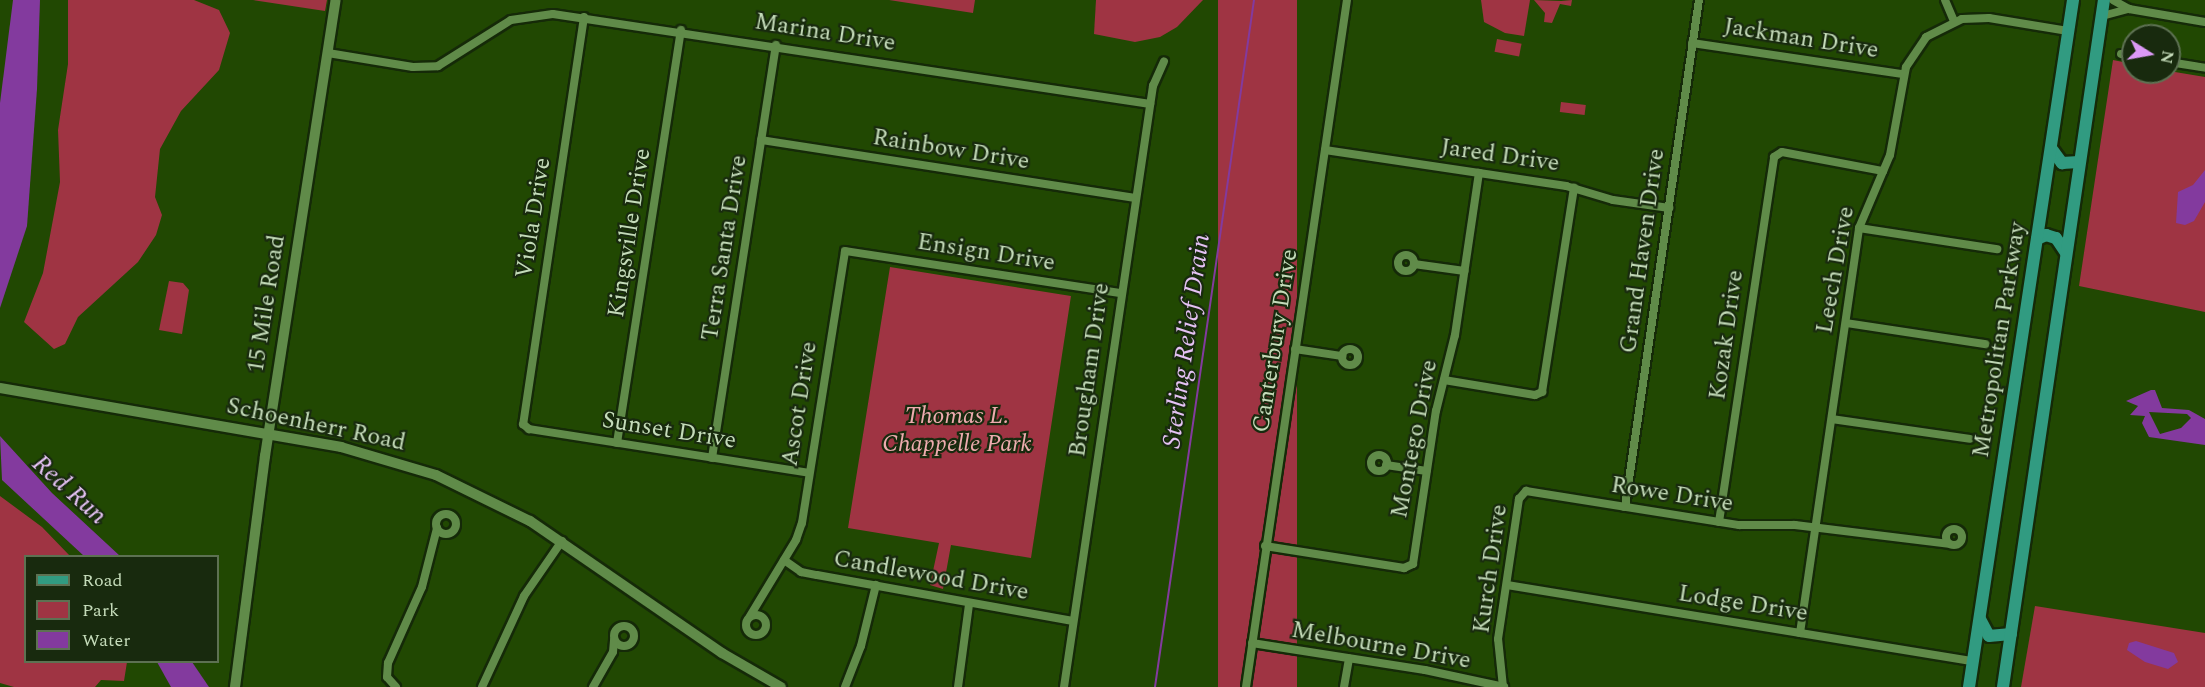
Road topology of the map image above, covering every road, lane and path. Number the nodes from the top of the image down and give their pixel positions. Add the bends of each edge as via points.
1 (336, 0) edge
2 (1347, 0) edge
3 (1699, 0) edge
4 (1945, 0) edge
5 (2073, 0) edge
6 (2104, 0) edge
7 (2113, 0) edge
8 (2129, 9) junction
9 (2102, 16) junction
10 (584, 17) junction
11 (1954, 21) junction
12 (2205, 22) edge
13 (681, 30) junction
14 (2068, 31) junction
15 (1692, 43) junction
16 (776, 45) junction
17 (328, 53) junction
18 (1164, 61) dead end
19 (2181, 64) edge
20 (2205, 68) edge
21 (1903, 74) junction
22 (1150, 104) junction
23 (761, 140) junction
24 (2050, 148) junction
25 (1325, 150) junction
26 (2079, 162) junction
27 (1883, 171) junction
28 (1479, 173) junction
29 (1574, 187) junction
30 (1136, 198) junction
31 (1669, 208) junction
32 (1859, 228) junction
33 (2037, 239) junction
34 (1997, 249) dead end
35 (845, 251) joint
36 (2066, 253) junction
37 (1414, 264) dead end
38 (1465, 271) junction
39 (1121, 293) junction
40 (1846, 323) junction
41 (1984, 344) dead end
42 (1295, 349) junction
43 (1342, 356) dead end
44 (1444, 380) junction
45 (5, 389) edge
46 (1832, 419) junction
47 (524, 426) joint
48 (268, 435) junction
49 (1970, 439) dead end
50 (617, 442) junction
51 (712, 458) junction
52 (1386, 465) dead end
53 (1427, 471) junction
54 (809, 473) junction
55 (1523, 492) joint
56 (1625, 507) junction
57 (1719, 522) junction
58 (1816, 527) junction
59 (436, 528) junction
60 (447, 534) junction
61 (1946, 535) junction
62 (436, 541) junction
63 (562, 541) junction
64 (1939, 542) junction
65 (1949, 544) junction
66 (1265, 546) junction
67 (784, 560) junction
68 (876, 585) junction
69 (1507, 585) junction
70 (758, 605) junction
71 (969, 605) junction
72 (760, 615) junction
73 (750, 616) junction
74 (1979, 618) junction
75 (1073, 621) junction
76 (1800, 633) junction
77 (2012, 634) junction
78 (614, 639) junction
79 (1252, 643) junction
80 (624, 646) junction
81 (613, 652) junction
82 (1349, 658) junction
83 (1973, 661) junction
84 (1455, 683) edge
85 (956, 686) edge
86 (235, 687) edge
87 (396, 687) edge
88 (482, 687) edge
89 (593, 687) edge
90 (781, 687) edge
91 (845, 687) edge
92 (1064, 687) edge
93 (1246, 687) edge
94 (1344, 687) edge
95 (1504, 687) edge
96 (1969, 687) edge
97 (2004, 687) edge

1 - 17 main road, 15 Mile Road
2 - 25 street, Canterbury Drive
3 - 15 street, Grand Haven Drive
4 - 11 street
5 - 14 main road, Metropolitan Parkway
6 - 9 main road
7 - 8 street
8 - 9 street
8 - 12 street
9 - 26 main road
10 - 13 street, Marina Drive
10 - 17 street, Marina Drive via 546,13 518,18 455,58 426,68
10 - 47 street, Viola Drive
11 - 14 street, Leech Drive via 1989,18
11 - 21 street, Leech Drive via 1926,37
13 - 16 street, Marina Drive
13 - 50 street, Kingsville Drive
14 - 24 main road, Metropolitan Parkway
15 - 21 street, Jackman Drive
15 - 31 street, Grand Haven Drive
16 - 22 street, Marina Drive
16 - 23 street, Terra Santa Drive
17 - 48 main road, 15 Mile Road
18 - 22 street, Brougham Drive via 1155,77
19 - 20 street
21 - 27 street, Leech Drive via 1892,147
22 - 30 street, Brougham Drive
23 - 30 street, Rainbow Drive
23 - 51 street, Terra Santa Drive
24 - 26 main road via 2062,163
24 - 33 main road, Metropolitan Parkway
25 - 28 street, Jared Drive
25 - 42 street, Canterbury Drive
26 - 36 main road
27 - 32 street, Leech Drive
27 - 57 street, Kozak Drive via 1776,154
28 - 29 street, Jared Drive
28 - 38 street, Montego Drive
29 - 31 street, Jared Drive via 1613,200
29 - 44 street via 1541,394
30 - 39 street, Brougham Drive
31 - 56 street, Grand Haven Drive
32 - 34 street
32 - 40 street, Leech Drive
33 - 36 main road via 2046,235 2056,238
33 - 74 main road, Metropolitan Parkway
35 - 39 street, Ensign Drive
35 - 54 street, Ascot Drive
36 - 77 main road
37 - 38 street
38 - 44 street, Montego Drive
39 - 75 street, Brougham Drive
40 - 41 street
40 - 46 street, Leech Drive
42 - 43 street
42 - 66 street, Canterbury Drive
44 - 53 street, Montego Drive
45 - 48 main road, Schoenherr Road
46 - 49 street
46 - 58 street, Leech Drive
47 - 50 street, Sunset Drive
48 - 63 main road, Schoenherr Road via 354,450 436,475 491,500
48 - 86 main road, 15 Mile Road
50 - 51 street, Sunset Drive
51 - 54 street, Sunset Drive
52 - 53 street
53 - 66 street, Montego Drive via 1413,561 1408,568
54 - 67 street, Ascot Drive via 798,535
55 - 56 street, Rowe Drive
55 - 69 street, Kurch Drive
56 - 57 street, Rowe Drive
57 - 58 street, Rowe Drive
58 - 64 street, Rowe Drive
58 - 76 street, Leech Drive
59 - 60 street
59 - 60 street via 438,518 450,515 456,526
59 - 62 street
60 - 62 street
61 - 64 street
61 - 65 street
61 - 65 street via 1955,529 1962,536 1960,544
62 - 87 street via 422,587 387,663 387,677
63 - 88 street via 524,596
63 - 90 main road, Schoenherr Road via 722,652
64 - 65 street, Rowe Drive
66 - 79 street, Canterbury Drive
67 - 68 street, Candlewood Drive via 801,572
67 - 70 street, Ascot Drive
68 - 71 street, Candlewood Drive
68 - 91 street via 861,646
69 - 76 street, Lodge Drive
69 - 95 street, Kurch Drive via 1498,639
70 - 72 street
70 - 73 street, Ascot Drive
71 - 75 street, Candlewood Drive
71 - 85 street
72 - 73 street
72 - 73 street via 766,626 758,635 746,628
74 - 77 main road via 1989,636
74 - 83 main road, Metropolitan Parkway
75 - 92 street, Brougham Drive
76 - 83 street, Lodge Drive
77 - 97 main road
78 - 80 street
78 - 80 street via 619,627 629,628 634,639
78 - 81 street
79 - 82 street, Melbourne Drive
79 - 93 street, Canterbury Drive
80 - 81 street
81 - 89 street
82 - 84 street, Melbourne Drive via 1425,670
82 - 94 street
83 - 96 main road, Metropolitan Parkway
84 - 95 street, Melbourne Drive

